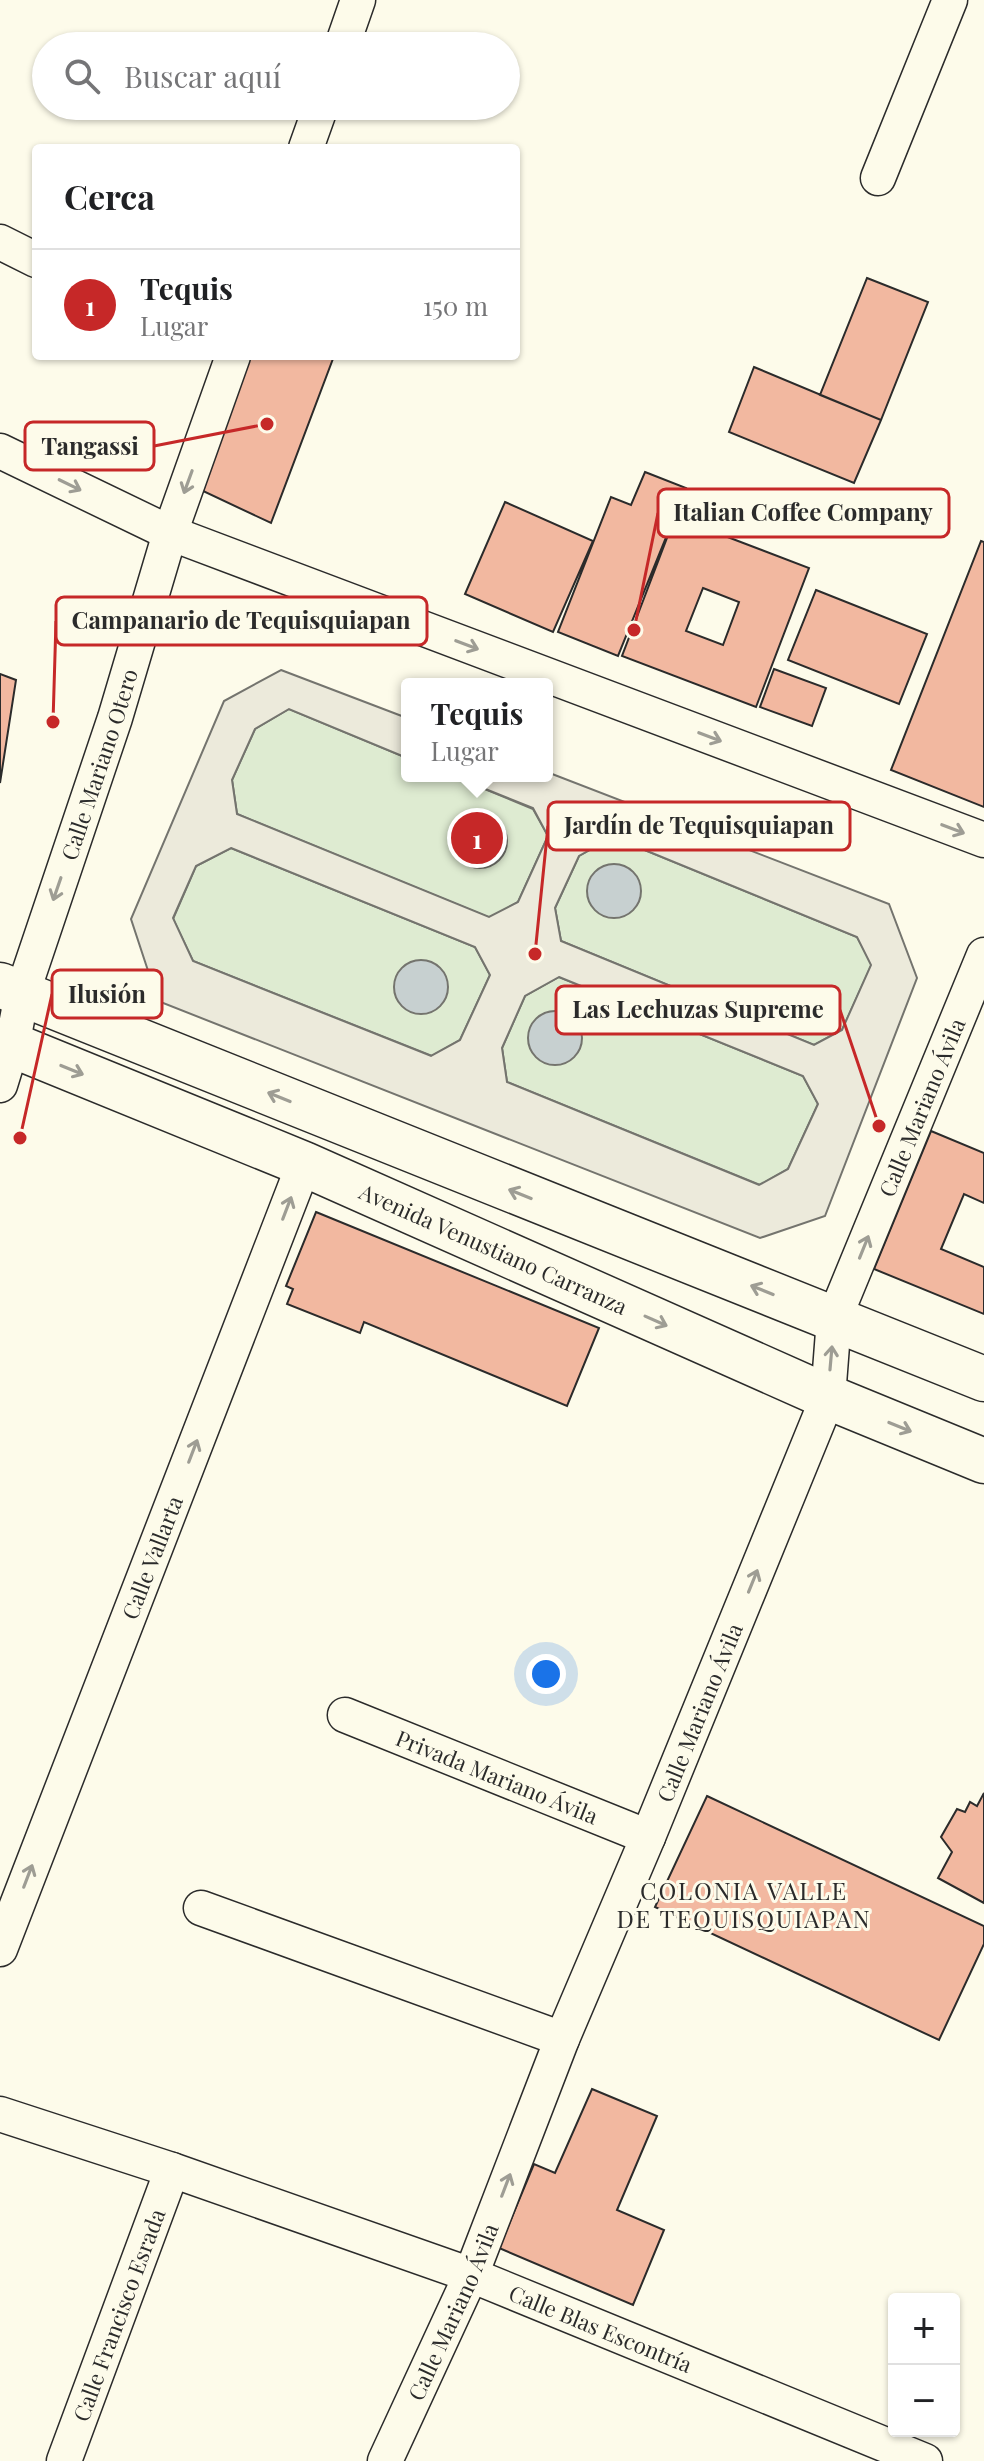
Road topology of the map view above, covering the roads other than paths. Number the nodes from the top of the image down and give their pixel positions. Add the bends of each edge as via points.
1 (358, 0) edge
2 (950, 0) edge
3 (347, 32) edge
4 (316, 120) edge
5 (307, 144) edge
6 (878, 178) dead end
7 (0, 242) edge
8 (32, 258) edge
9 (231, 360) edge
10 (0, 451) edge
11 (170, 533) junction
12 (984, 840) edge
13 (984, 955) edge
14 (11, 990) edge
15 (4, 1057) edge
16 (304, 1164) junction
17 (834, 1319) junction
18 (984, 1379) edge
19 (828, 1397) junction
20 (984, 1461) edge
21 (345, 1715) dead end
22 (648, 1837) junction
23 (201, 1908) dead end
24 (0, 1949) edge
25 (562, 2039) junction
26 (0, 2114) edge
27 (172, 2170) junction
28 (471, 2275) junction
29 (64, 2461) edge
30 (385, 2461) edge
31 (925, 2461) edge

1 - 3 street
2 - 6 street
4 - 5 street
7 - 8 street
9 -> 11 street, Calle Mariano Otero
10 -> 11 street
11 -> 12 street
11 -> 14 street, Calle Mariano Otero via 115,718
17 -> 13 street, Calle Mariano Ávila
14 - 15 street, Calle Mariano Otero
17 -> 14 main road
15 -> 16 main road, Avenida Venustiano Carranza
16 -> 19 main road, Avenida Venustiano Carranza
24 -> 16 street, Calle Vallarta
17 - 18 main road
19 -> 17 street, Calle Mariano Ávila
19 -> 20 main road, Avenida Venustiano Carranza
22 -> 19 street, Calle Mariano Ávila
21 - 22 street, Privada Mariano Ávila
22 - 25 street, Calle Mariano Ávila
23 - 25 street
28 -> 25 street, Calle Mariano Ávila
26 - 27 street, Calle Blas Escontría
27 - 28 street, Calle Blas Escontría
27 - 29 street, Calle Francisco Esrada
28 - 30 street, Calle Mariano Ávila
28 - 31 street, Calle Blas Escontría

